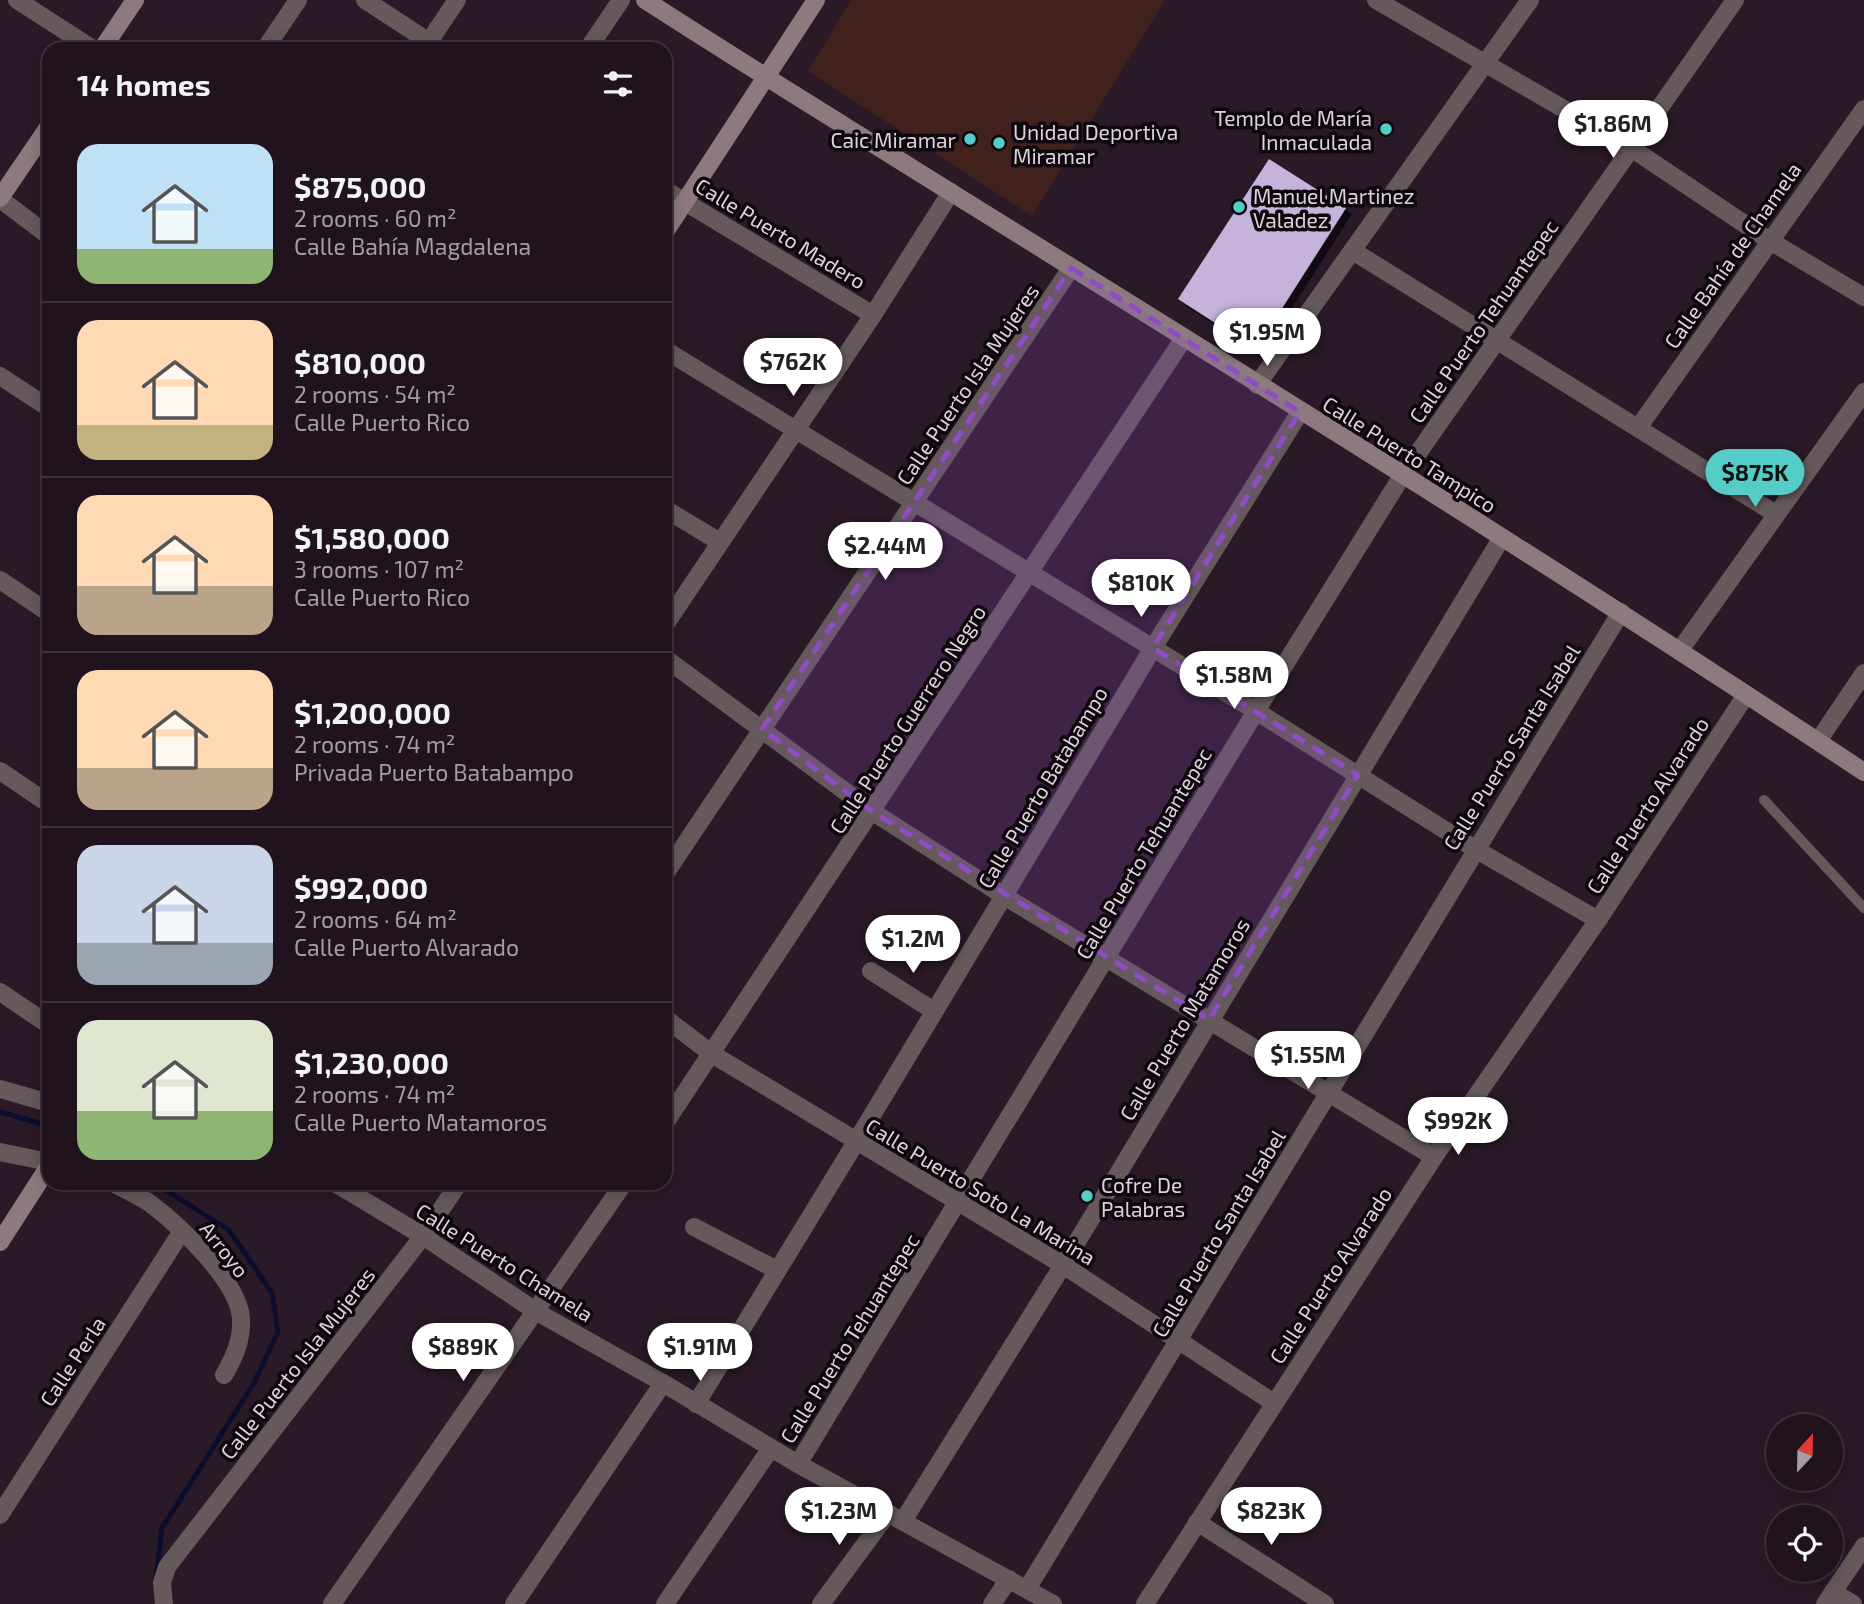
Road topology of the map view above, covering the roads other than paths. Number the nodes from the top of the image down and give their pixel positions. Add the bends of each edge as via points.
1 (17, 0) edge
2 (135, 0) edge
3 (298, 0) edge
4 (365, 0) edge
5 (457, 0) edge
6 (621, 0) edge
7 (645, 0) edge
8 (816, 0) edge
9 (1376, 0) edge
10 (1530, 0) edge
11 (1735, 0) edge
12 (82, 42) edge
13 (107, 42) edge
14 (270, 42) edge
15 (424, 42) edge
16 (434, 42) edge
17 (593, 42) edge
18 (1485, 65) junction
19 (765, 78) junction
20 (1864, 109) edge
21 (42, 136) edge
22 (1631, 148) junction
23 (950, 192) junction
24 (672, 194) edge
25 (0, 198) edge
26 (685, 202) junction
27 (672, 222) edge
28 (42, 231) edge
29 (1770, 241) junction
30 (1353, 251) junction
31 (1072, 268) junction
32 (1864, 297) edge
33 (873, 316) junction
34 (1184, 338) junction
35 (1497, 340) junction
36 (672, 354) edge
37 (0, 376) edge
38 (1257, 385) junction
39 (1864, 391) edge
40 (42, 403) edge
41 (1300, 412) junction
42 (1638, 428) junction
43 (794, 430) junction
44 (1402, 476) junction
45 (915, 503) junction
46 (672, 513) edge
47 (1776, 514) junction
48 (1501, 539) junction
49 (720, 542) junction
50 (1030, 573) junction
51 (0, 580) edge
52 (42, 608) edge
53 (1621, 612) junction
54 (672, 614) edge
55 (1153, 648) junction
56 (1680, 650) junction
57 (672, 663) edge
58 (1864, 673) edge
59 (1746, 695) junction
60 (1256, 711) junction
61 (762, 729) junction
62 (1818, 741) junction
63 (0, 771) edge
64 (1864, 772) edge
65 (1358, 775) junction
66 (42, 799) edge
67 (1764, 800) dead end
68 (873, 811) junction
69 (1475, 849) junction
70 (672, 864) edge
71 (1004, 896) junction
72 (1864, 908) edge
73 (1598, 920) junction
74 (1106, 956) junction
75 (871, 971) dead end
76 (0, 992) edge
77 (934, 1011) junction
78 (42, 1020) edge
79 (1209, 1020) junction
80 (672, 1023) edge
81 (712, 1054) junction
82 (0, 1089) edge
83 (1328, 1094) junction
84 (42, 1101) edge
85 (672, 1113) edge
86 (856, 1142) junction
87 (0, 1152) edge
88 (1434, 1157) junction
89 (42, 1162) edge
90 (42, 1175) edge
91 (126, 1190) edge
92 (347, 1190) edge
93 (454, 1190) edge
94 (619, 1190) edge
95 (958, 1204) junction
96 (694, 1227) dead end
97 (182, 1231) junction
98 (423, 1236) junction
99 (0, 1242) edge
100 (1063, 1265) junction
101 (777, 1270) junction
102 (537, 1312) junction
103 (1180, 1340) junction
104 (224, 1375) dead end
105 (663, 1383) junction
106 (1274, 1403) junction
107 (696, 1404) junction
108 (771, 1448) junction
109 (799, 1464) junction
110 (0, 1515) edge
111 (895, 1517) junction
112 (1197, 1522) junction
113 (1864, 1546) edge
114 (1009, 1579) junction
115 (1027, 1589) junction
116 (1829, 1598) edge
117 (164, 1604) edge
118 (332, 1604) edge
119 (514, 1604) edge
120 (665, 1604) edge
121 (821, 1604) edge
122 (992, 1604) edge
123 (1054, 1604) edge
124 (1145, 1604) edge
125 (1325, 1604) edge
126 (1853, 1604) edge

1 - 12 street
2 - 13 street
3 - 14 street
4 - 15 street
5 - 16 street
6 - 17 street
7 - 19 street, Calle Puerto Tampico
8 - 19 street
9 - 18 street
10 - 18 street
11 - 22 street, Calle Puerto Tehuantepec
18 - 22 street
18 - 30 street
19 - 23 street, Calle Puerto Tampico
19 - 26 street
20 - 29 street, Calle Bahía de Chamela
21 - 25 street
22 - 29 street
22 - 35 street, Calle Puerto Tehuantepec
23 - 31 street, Calle Puerto Tampico
23 - 33 street
24 - 26 street, Calle Puerto Madero
25 - 28 street
26 - 27 street
26 - 33 street, Calle Puerto Madero
29 - 32 street
29 - 42 street, Calle Bahía de Chamela
30 - 35 street
30 - 38 street
31 - 34 street, Calle Puerto Tampico
31 - 45 street, Calle Puerto Isla Mujeres
33 - 43 street
34 - 38 street, Calle Puerto Tampico
34 - 50 street, Calle Puerto Guerrero Negro
35 - 42 street
35 - 44 street, Calle Puerto Tehuantepec
36 - 43 street
37 - 40 street
38 - 41 street, Calle Puerto Tampico
39 - 47 street
41 - 44 street, Calle Puerto Tampico
41 - 55 street, Calle Puerto Batabampo
42 - 47 street
43 - 45 street
43 - 49 street
44 - 48 street, Calle Puerto Tampico
44 - 60 street, Calle Puerto Tehuantepec
45 - 50 street
45 - 61 street, Calle Puerto Isla Mujeres
46 - 49 street
47 - 56 street
48 - 53 street, Calle Puerto Tampico
48 - 65 street, Calle Puerto Matamoros
49 - 54 street
50 - 55 street
50 - 68 street, Calle Puerto Guerrero Negro
51 - 52 street
53 - 56 street, Calle Puerto Tampico
53 - 69 street, Calle Puerto Santa Isabel
55 - 60 street
55 - 71 street, Calle Puerto Batabampo
56 - 59 street, Calle Puerto Tampico
57 - 61 street
58 - 62 street
59 - 62 street, Calle Puerto Tampico
59 - 73 street, Calle Puerto Alvarado
60 - 65 street
60 - 74 street, Calle Puerto Tehuantepec
61 - 68 street
61 - 70 street, Calle Puerto Isla Mujeres
62 - 64 street, Calle Puerto Tampico
63 - 66 street
65 - 69 street
65 - 79 street, Calle Puerto Matamoros
67 - 72 lane
68 - 71 street
68 - 81 street, Calle Puerto Guerrero Negro
69 - 73 street
69 - 83 street, Calle Puerto Santa Isabel
71 - 74 street
71 - 77 street, Calle Puerto Batabampo
73 - 88 street, Calle Puerto Alvarado
74 - 79 street
74 - 95 street, Calle Puerto Tehuantepec
75 - 77 street
76 - 78 street
77 - 86 street, Calle Puerto Batabampo
79 - 83 street
79 - 100 street, Calle Puerto Matamoros
80 - 81 street, Calle Puerto Soto La Marina
81 - 85 street, Calle Puerto Guerrero Negro
81 - 86 street, Calle Puerto Soto La Marina
82 - 84 street
83 - 88 street
83 - 103 street, Calle Puerto Santa Isabel
86 - 95 street, Calle Puerto Soto La Marina
86 - 101 street, Calle Puerto Batabampo
87 - 89 street
88 - 106 street, Calle Puerto Alvarado
90 - 99 street
91 - 97 street, Arroyo via 149,1202
92 - 98 street, Calle Puerto Chamela
93 - 98 street, Calle Puerto Isla Mujeres
94 - 102 street
95 - 100 street, Calle Puerto Soto La Marina
95 - 109 street, Calle Puerto Tehuantepec
96 - 101 street
97 - 104 street, Arroyo via 219,1271 238,1305 240,1335 236,1355
97 - 110 street, Calle Perla
98 - 102 street, Calle Puerto Chamela
98 - 117 street, Calle Puerto Isla Mujeres via 167,1567 162,1583
100 - 103 street, Calle Puerto Soto La Marina
100 - 111 street, Calle Puerto Matamoros
101 - 107 street, Calle Puerto Batabampo
102 - 105 street, Calle Puerto Chamela
102 - 118 street
103 - 106 street, Calle Puerto Soto La Marina
103 - 115 street, Calle Puerto Santa Isabel
105 - 107 street, Calle Puerto Chamela
105 - 119 street
106 - 112 street, Calle Puerto Alvarado
107 - 108 street, Calle Puerto Chamela
108 - 109 street, Calle Puerto Chamela
108 - 120 street, Calle Puerto Tehuantepec
109 - 111 street, Calle Puerto Chamela
111 - 114 street, Calle Puerto Chamela
111 - 121 street, Calle Puerto Matamoros
112 - 124 street, Calle Puerto Alvarado
112 - 125 street
113 - 116 street
114 - 115 street, Calle Puerto Chamela
114 - 122 street
115 - 123 street, Calle Puerto Chamela
116 - 126 street

